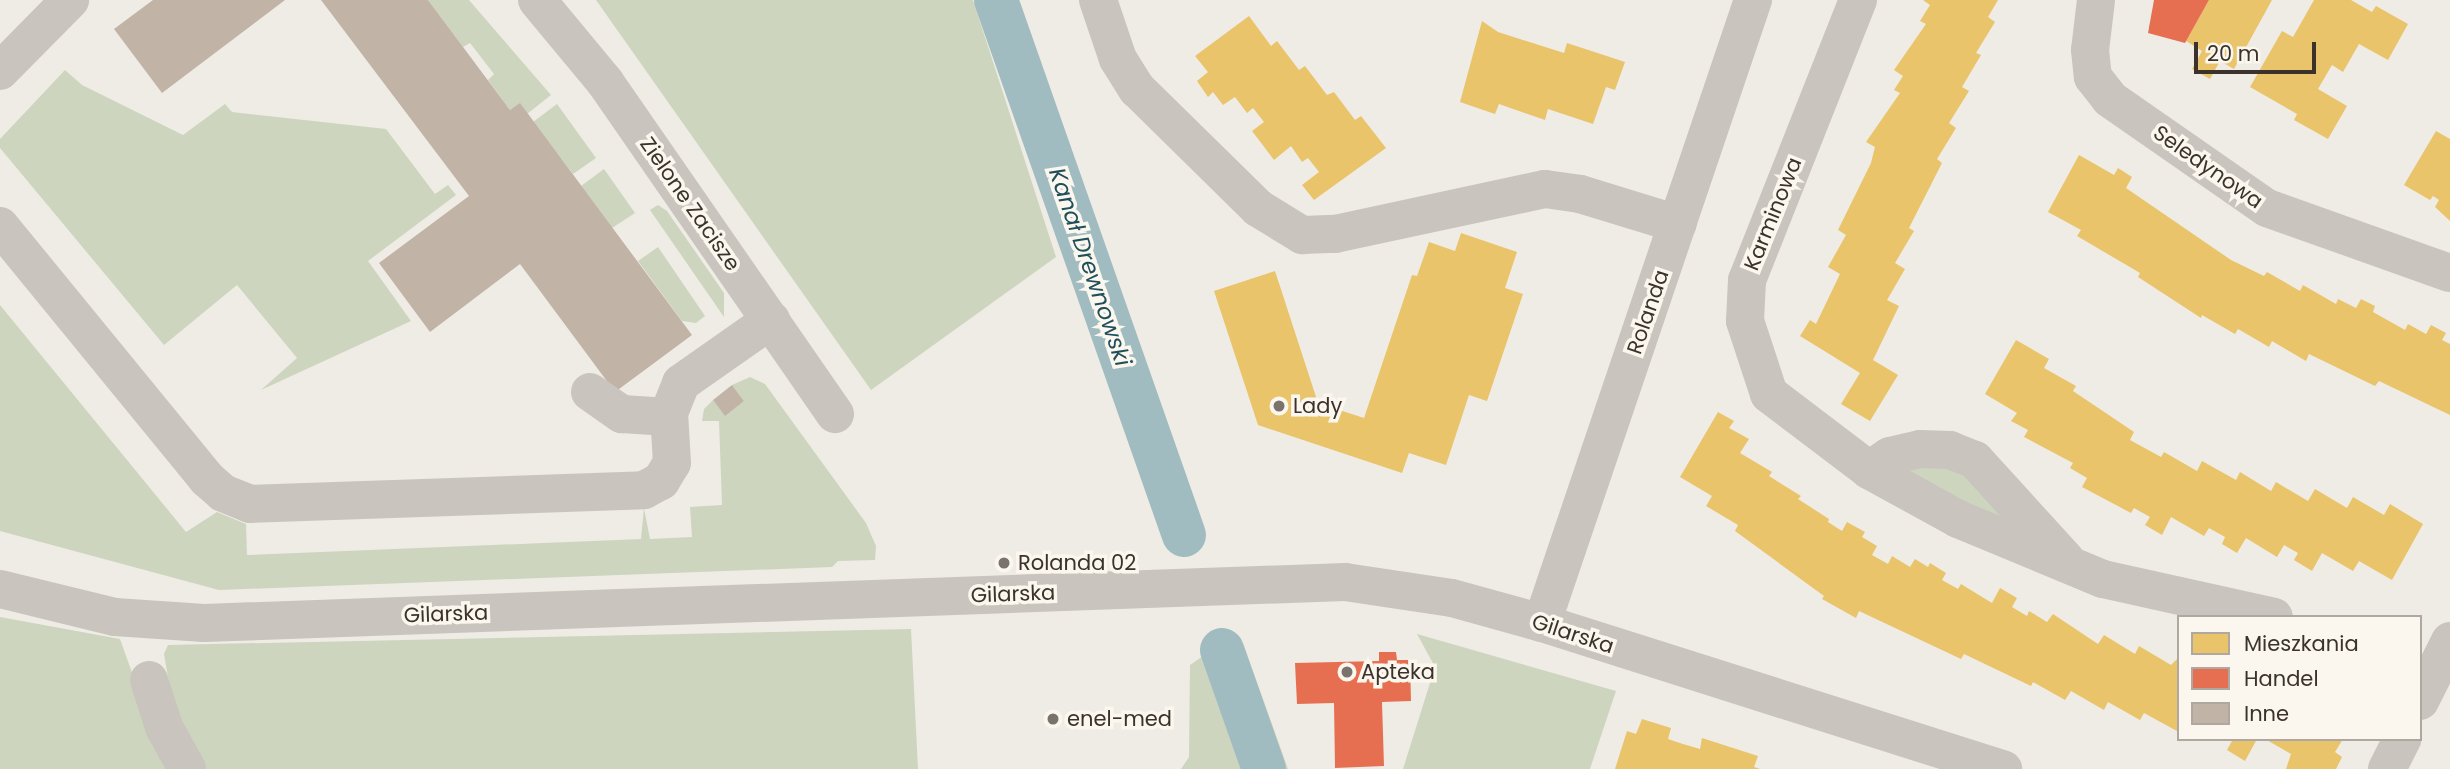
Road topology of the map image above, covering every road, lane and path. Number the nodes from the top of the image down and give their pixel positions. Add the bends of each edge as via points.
1 (70, 0) edge
2 (537, 0) edge
3 (1098, 0) edge
4 (1753, 0) edge
5 (1858, 0) edge
6 (2096, 0) edge
7 (0, 71) edge
8 (1678, 224) junction
9 (0, 226) edge
10 (2450, 273) edge
11 (771, 320) junction
12 (590, 392) dead end
13 (835, 414) dead end
14 (669, 417) junction
15 (1869, 470) junction
16 (2070, 565) junction
17 (0, 589) edge
18 (2265, 615) edge
19 (1542, 623) junction
20 (2450, 641) edge
21 (149, 680) dead end
22 (2424, 682) edge
23 (2401, 741) edge
24 (187, 769) edge
25 (2003, 769) edge
26 (2387, 769) edge

1 - 7 street
2 - 11 street, Zielone Zacisze via 605,82
3 - 8 street via 1118,59 1137,89 1258,208 1302,235 1335,234 1545,189 1580,194
4 - 8 street, Rolanda
5 - 15 street, Karminowa via 1747,280 1745,321 1769,394
6 - 10 street, Seledynowa via 2090,50 2093,77 2110,99 2267,208
8 - 19 street, Rolanda
9 - 14 street via 206,479 223,493 250,504 644,490 661,481 672,463
11 - 13 street, Zielone Zacisze
11 - 14 street via 687,377 673,397
12 - 14 street via 622,414
15 - 16 street, Karminowa via 1958,519
15 - 16 street, Karminowa via 1890,456 1920,449 1950,450 1975,460
16 - 18 street, Karminowa via 2103,579
17 - 19 street, Gilarska via 115,617 204,623 1345,582 1452,598
19 - 25 street, Gilarska
20 - 22 street
21 - 24 street via 161,719
23 - 26 street

